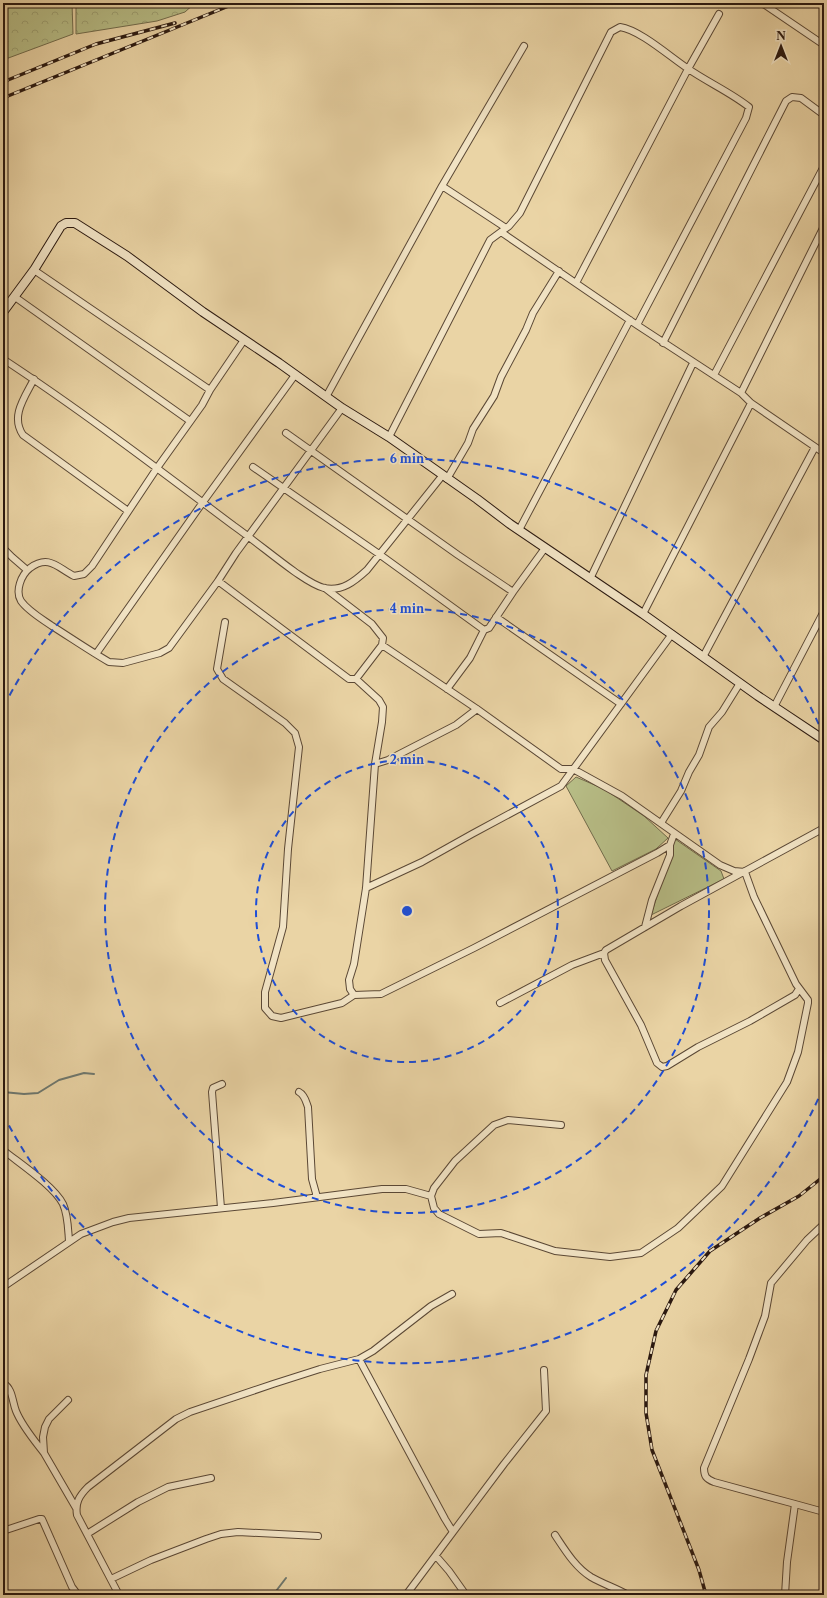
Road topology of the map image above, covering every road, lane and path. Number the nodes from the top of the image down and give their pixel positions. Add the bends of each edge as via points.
1 (762, 3) edge
2 (719, 14) dead end
3 (824, 45) edge
4 (524, 46) dead end
5 (688, 69) junction
6 (824, 115) edge
7 (824, 166) edge
8 (442, 186) junction
9 (824, 226) edge
10 (503, 230) junction
11 (34, 270) junction
12 (559, 271) junction
13 (576, 283) junction
14 (15, 297) junction
15 (3, 312) edge
16 (630, 320) junction
17 (637, 325) junction
18 (244, 340) junction
19 (663, 343) junction
20 (3, 359) edge
21 (693, 363) junction
22 (295, 374) junction
23 (714, 375) junction
24 (34, 379) junction
25 (210, 390) junction
26 (741, 394) junction
27 (326, 397) junction
28 (751, 403) junction
29 (342, 408) junction
30 (190, 421) junction
31 (286, 433) dead end
32 (389, 437) junction
33 (815, 447) junction
34 (311, 451) junction
35 (824, 453) edge
36 (253, 467) dead end
37 (157, 468) junction
38 (444, 477) junction
39 (284, 488) junction
40 (202, 502) junction
41 (128, 511) junction
42 (408, 519) junction
43 (519, 530) junction
44 (248, 536) junction
45 (3, 548) edge
46 (545, 548) junction
47 (379, 554) junction
48 (27, 570) junction
49 (590, 579) junction
50 (218, 581) junction
51 (325, 588) junction
52 (513, 592) junction
53 (824, 611) edge
54 (643, 614) junction
55 (496, 617) junction
56 (225, 622) dead end
57 (484, 630) junction
58 (672, 634) junction
59 (382, 645) junction
60 (96, 654) junction
61 (703, 657) junction
62 (356, 679) junction
63 (740, 683) junction
64 (447, 689) junction
65 (621, 704) junction
66 (774, 707) junction
67 (477, 709) junction
68 (824, 740) edge
69 (375, 764) junction
70 (574, 769) junction
71 (661, 823) junction
72 (824, 828) edge
73 (674, 834) junction
74 (670, 845) junction
75 (745, 872) junction
76 (366, 888) junction
77 (645, 927) junction
78 (604, 953) junction
79 (798, 989) junction
80 (354, 995) junction
81 (500, 1003) dead end
82 (222, 1084) dead end
83 (299, 1092) dead end
84 (561, 1125) dead end
85 (3, 1150) edge
86 (431, 1196) junction
87 (317, 1197) junction
88 (220, 1208) junction
89 (824, 1224) edge
90 (70, 1241) junction
91 (3, 1287) edge
92 (452, 1294) dead end
93 (359, 1358) junction
94 (544, 1370) dead end
95 (3, 1383) edge
96 (68, 1400) dead end
97 (44, 1453) junction
98 (211, 1478) dead end
99 (795, 1504) junction
100 (76, 1508) junction
101 (824, 1512) edge
102 (3, 1531) edge
103 (453, 1532) junction
104 (87, 1534) junction
105 (555, 1535) dead end
106 (318, 1536) dead end
107 (436, 1556) junction
108 (111, 1579) junction
109 (78, 1595) edge
110 (119, 1595) edge
111 (406, 1595) edge
112 (466, 1595) edge
113 (628, 1595) edge
114 (785, 1595) edge

1 - 3 street
2 - 5 street
4 - 8 street
5 - 10 street via 628,28 620,27 611,32 520,213
5 - 13 street
5 - 17 street via 749,107 746,118
6 - 19 street via 801,98 792,97 786,101
7 - 23 street
8 - 10 street
8 - 27 street
9 - 26 street
10 - 12 street
10 - 32 street via 490,240
11 - 14 street
11 - 18 street via 61,226 75,223 127,256
11 - 25 street
12 - 13 street
12 - 38 street via 533,313 502,373 494,396 468,443
13 - 16 street
14 - 15 street
14 - 30 street
16 - 17 street
16 - 43 street
17 - 19 street
18 - 22 street
18 - 25 street
19 - 21 street
20 - 24 street
21 - 23 street
21 - 49 street
22 - 27 street
22 - 40 street
23 - 26 street
24 - 37 street
24 - 41 street via 18,414 17,421 23,435
25 - 30 street
26 - 28 street
27 - 29 street
28 - 33 street
28 - 54 street
29 - 32 street
29 - 34 street
30 - 37 street
31 - 34 street
32 - 38 street
33 - 35 street
33 - 61 street
34 - 39 street
34 - 42 street
36 - 39 street
37 - 40 street
37 - 41 street
38 - 42 street
38 - 43 street
39 - 44 street
39 - 47 street
40 - 44 street
40 - 60 street
41 - 48 street via 84,574 74,576 57,565 46,562
42 - 47 street
42 - 52 street
43 - 46 street
44 - 50 street
44 - 51 street via 305,579
45 - 48 street
46 - 49 street
46 - 52 street
47 - 51 street via 367,570 350,584
47 - 57 street
48 - 60 street via 18,590 22,602 37,615
49 - 54 street
50 - 60 street via 165,652 115,664
50 - 62 street via 349,679
51 - 59 street via 372,624 383,638
52 - 55 street
53 - 66 street
54 - 58 street
55 - 57 street via 489,628
55 - 65 street
56 - 80 street via 217,669 223,680 285,723 295,733 299,747 283,927 265,992 265,1008 272,1016 281,1018 342,1003
57 - 64 street via 470,658
58 - 61 street
58 - 65 street
59 - 62 street
59 - 64 street
61 - 63 street
62 - 69 street via 383,707
63 - 66 street
63 - 71 street via 709,727 699,755 681,791
64 - 67 street
65 - 70 street
66 - 68 street
67 - 69 street via 456,725 388,760
67 - 70 street via 561,769
69 - 76 street
70 - 71 street via 622,796
70 - 76 street via 561,786 422,862
71 - 73 street
72 - 75 street
73 - 74 street
73 - 75 street via 720,865 734,871
74 - 77 street via 670,855 652,900
74 - 80 street via 381,994
75 - 77 street
75 - 79 street via 754,897
76 - 80 street via 354,964 349,980
77 - 78 street
78 - 79 street via 605,960 641,1025 657,1063 662,1067 750,1021 795,995
78 - 81 street via 572,965
79 - 86 street via 808,1000 807,1010 798,1052 787,1082 722,1186 678,1228 641,1253 610,1257 555,1251 501,1233 479,1234 439,1214 434,1208
82 - 88 street via 212,1088
83 - 87 street via 306,1099 308,1107 312,1179
84 - 86 street via 508,1120 494,1125 455,1161 434,1188
85 - 90 street via 50,1188 62,1203
86 - 87 street via 406,1189 391,1189
87 - 88 street
88 - 90 street via 129,1218 96,1228
89 - 99 street via 771,1283 765,1316 750,1359 704,1468 704,1475 708,1480
90 - 91 street
92 - 93 street via 431,1306 373,1351
93 - 100 street via 190,1412 176,1419 81,1493
93 - 103 street
94 - 103 street via 546,1411
95 - 97 street via 10,1392 21,1420
96 - 97 street via 49,1419 45,1427
97 - 100 street
98 - 104 street via 168,1487 138,1502
99 - 101 street
99 - 114 street
100 - 104 street
102 - 109 street via 42,1519
103 - 107 street
104 - 108 street
105 - 113 street via 571,1559 583,1571
106 - 108 street via 238,1532 221,1534 151,1560
107 - 111 street
107 - 112 street
108 - 110 street

